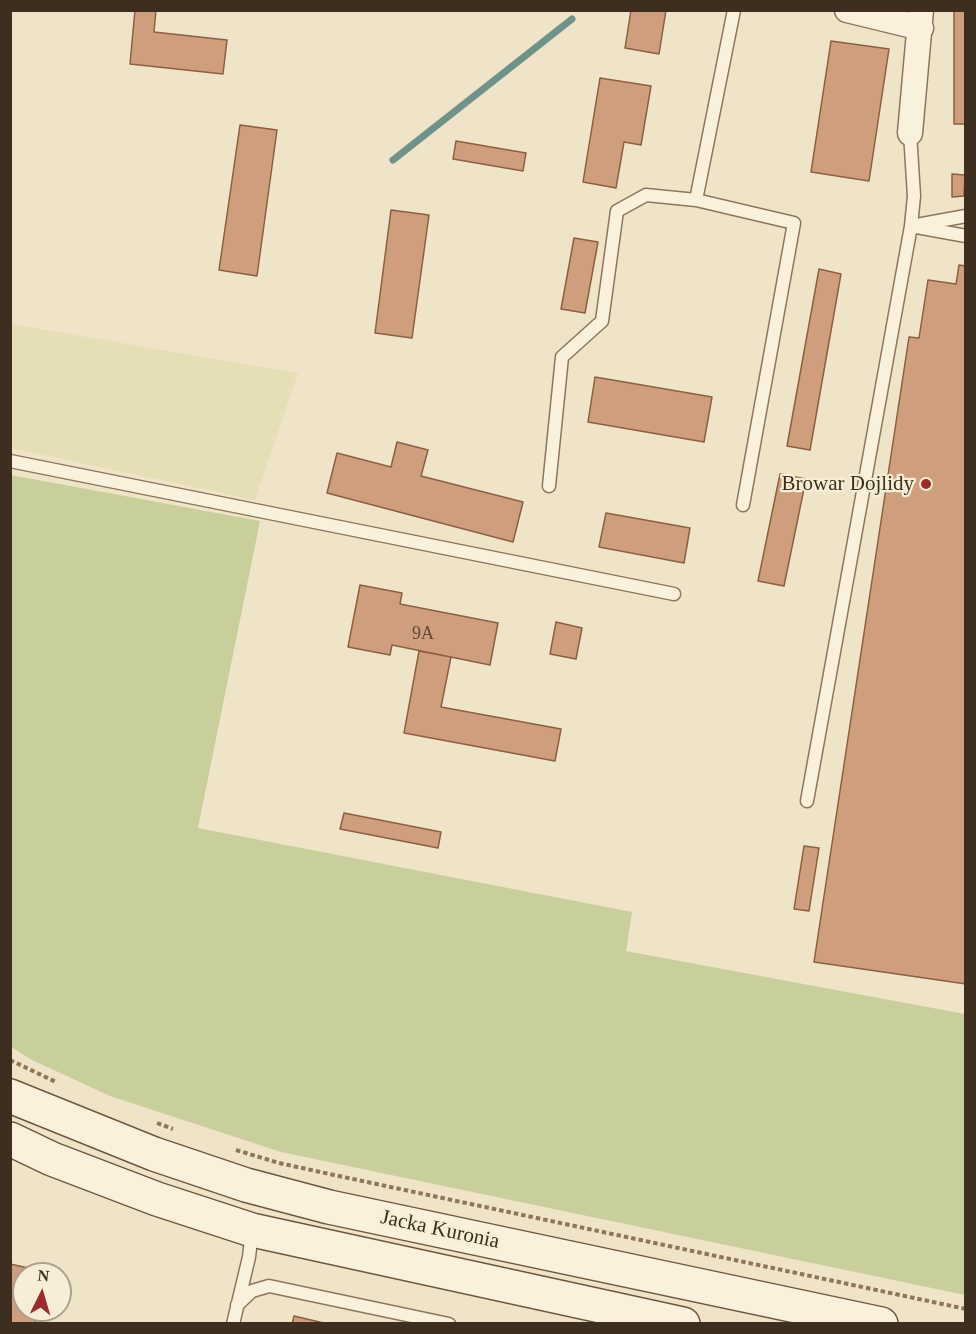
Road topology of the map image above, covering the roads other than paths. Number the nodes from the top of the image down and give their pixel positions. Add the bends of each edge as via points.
1 (734, 10) edge
2 (847, 10) edge
3 (921, 19) edge
4 (910, 133) joint
5 (696, 200) junction
6 (966, 216) edge
7 (910, 226) junction
8 (966, 236) edge
9 (10, 461) edge
10 (549, 486) dead end
11 (743, 505) dead end
12 (674, 594) dead end
13 (807, 801) dead end
14 (10, 1096) edge
15 (10, 1139) edge
16 (252, 1230) junction
17 (237, 1305) junction
18 (233, 1323) edge
19 (449, 1323) edge
20 (683, 1323) edge
21 (881, 1323) edge

1 - 5 lane
2 - 3 street
3 - 4 street
4 - 7 lane via 914,196
5 - 10 lane via 646,195 617,211 602,321 562,357
5 - 11 lane via 794,224
6 - 7 lane
7 - 8 lane
7 - 13 lane
9 - 12 lane
14 - 21 main road, Jacka Kuronia via 153,1154 257,1188
15 - 16 main road, Jacka Kuronia via 157,1199
16 - 17 lane
16 - 20 main road, Jacka Kuronia
17 - 18 lane
17 - 19 lane via 252,1291 268,1286

